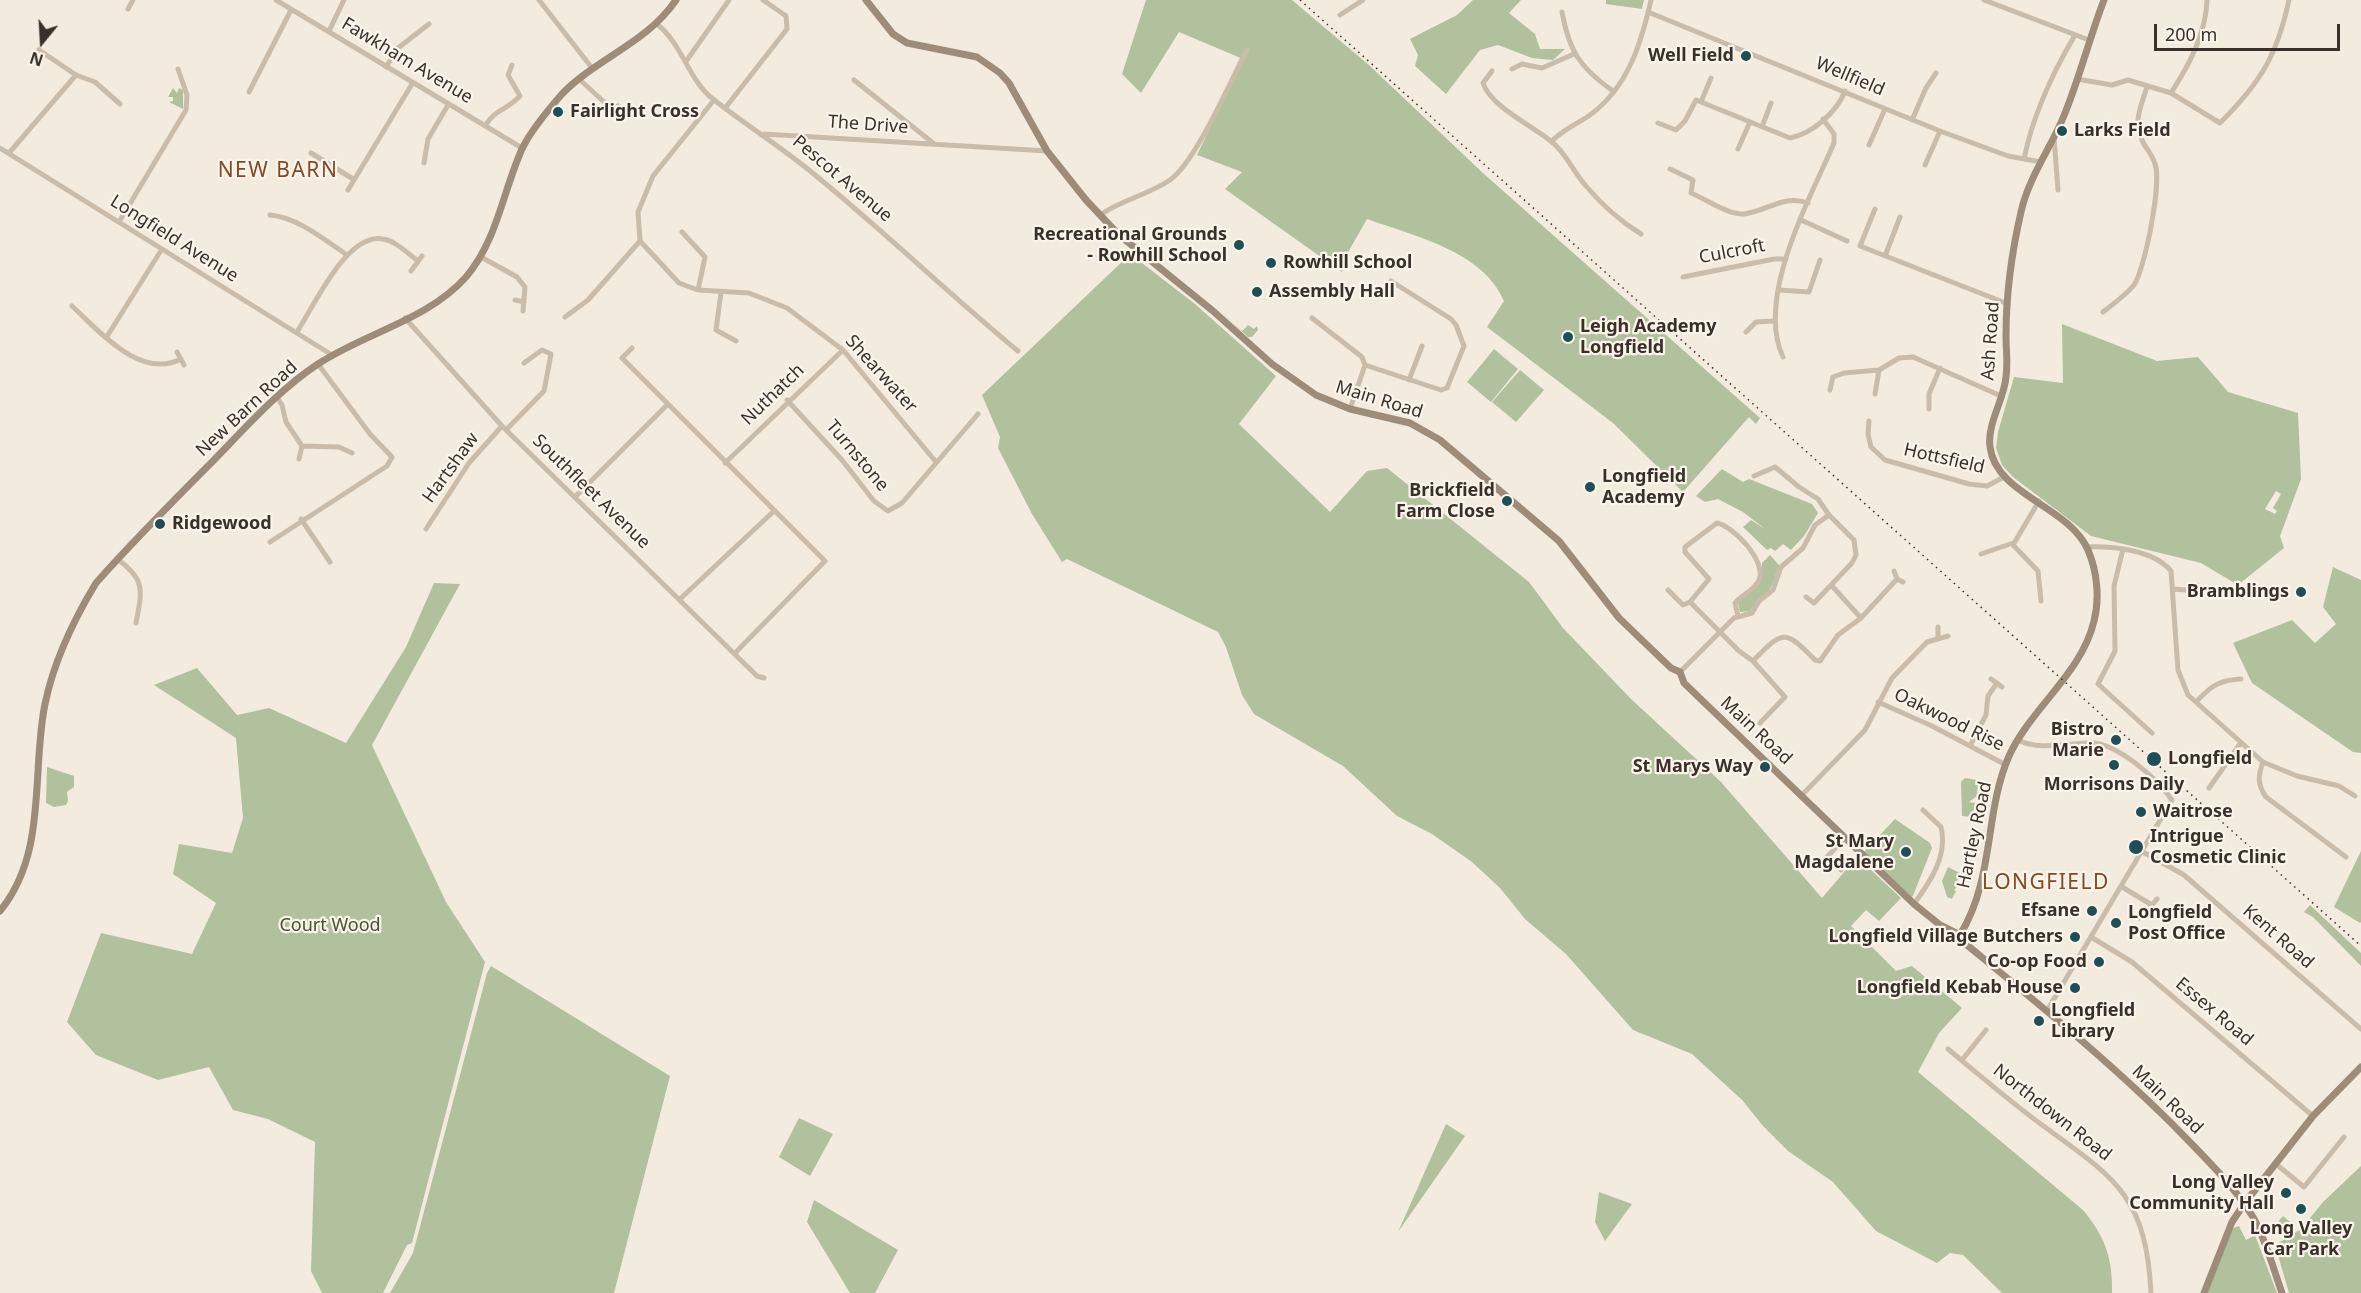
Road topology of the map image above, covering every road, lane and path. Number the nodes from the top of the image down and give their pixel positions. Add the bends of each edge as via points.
1 (133, 0) edge
2 (276, 0) edge
3 (344, 0) edge
4 (539, 0) edge
5 (676, 0) edge
6 (729, 0) edge
7 (762, 0) edge
8 (866, 0) edge
9 (1364, 0) edge
10 (1651, 0) edge
11 (1984, 0) edge
12 (2103, 0) edge
13 (2207, 0) edge
14 (2289, 0) edge
15 (128, 9) dead end
16 (291, 10) junction
17 (1562, 12) dead end
18 (1648, 12) junction
19 (1340, 15) dead end
20 (429, 24) dead end
21 (657, 24) junction
22 (329, 31) junction
23 (2075, 35) junction
24 (2089, 40) junction
25 (39, 50) dead end
26 (1247, 50) dead end
27 (1574, 54) junction
28 (687, 60) junction
29 (512, 65) dead end
30 (386, 67) junction
31 (592, 68) junction
32 (178, 69) dead end
33 (1512, 69) dead end
34 (1492, 71) dead end
35 (1936, 74) dead end
36 (76, 75) junction
37 (1711, 78) dead end
38 (579, 79) junction
39 (2077, 79) junction
40 (854, 80) dead end
41 (412, 84) junction
42 (2147, 87) junction
43 (1613, 91) junction
44 (1845, 91) junction
45 (249, 92) dead end
46 (2171, 93) junction
47 (714, 100) junction
48 (1701, 102) junction
49 (1772, 103) dead end
50 (120, 104) dead end
51 (448, 105) junction
52 (726, 107) junction
53 (1885, 109) junction
54 (614, 111) dead end
55 (1823, 119) junction
56 (1912, 120) junction
57 (1749, 122) junction
58 (1658, 123) dead end
59 (484, 126) junction
60 (1762, 127) junction
61 (1940, 130) junction
62 (763, 133) junction
63 (2054, 137) junction
64 (1552, 141) junction
65 (934, 144) junction
66 (1869, 146) dead end
67 (0, 148) edge
68 (522, 148) junction
69 (1738, 149) dead end
70 (1047, 151) junction
71 (9, 153) junction
72 (311, 153) dead end
73 (2024, 159) junction
74 (2041, 162) junction
75 (424, 163) dead end
76 (1925, 165) dead end
77 (1670, 169) dead end
78 (354, 179) junction
79 (348, 190) dead end
80 (2058, 190) dead end
81 (1808, 203) junction
82 (1875, 209) dead end
83 (270, 215) dead end
84 (1100, 215) junction
85 (1900, 217) dead end
86 (1801, 219) junction
87 (118, 222) junction
88 (682, 232) dead end
89 (1641, 234) dead end
90 (640, 241) junction
91 (1847, 242) dead end
92 (162, 249) junction
93 (346, 255) junction
94 (423, 256) dead end
95 (1885, 256) junction
96 (481, 257) junction
97 (1786, 259) junction
98 (1820, 260) dead end
99 (418, 261) junction
100 (411, 271) dead end
101 (1683, 277) dead end
102 (1390, 281) dead end
103 (698, 290) junction
104 (1779, 290) junction
105 (721, 292) junction
106 (515, 300) dead end
107 (524, 303) junction
108 (2008, 304) junction
109 (72, 306) dead end
110 (523, 311) dead end
111 (2103, 312) dead end
112 (565, 317) dead end
113 (405, 318) junction
114 (1312, 318) dead end
115 (1774, 321) junction
116 (297, 332) junction
117 (1746, 332) dead end
118 (106, 338) junction
119 (735, 340) dead end
120 (1422, 346) dead end
121 (632, 348) dead end
122 (843, 350) junction
123 (1018, 351) dead end
124 (177, 352) dead end
125 (332, 355) junction
126 (1783, 357) dead end
127 (524, 363) dead end
128 (318, 364) junction
129 (1365, 365) junction
130 (1940, 368) junction
131 (1879, 370) junction
132 (1409, 380) junction
133 (1830, 390) dead end
134 (1875, 394) dead end
135 (2001, 396) junction
136 (277, 398) junction
137 (787, 400) junction
138 (667, 405) junction
139 (1350, 409) junction
140 (1929, 409) dead end
141 (978, 414) dead end
142 (1869, 421) dead end
143 (504, 428) junction
144 (302, 446) junction
145 (352, 453) dead end
146 (299, 459) dead end
147 (936, 462) junction
148 (725, 463) junction
149 (1754, 476) dead end
150 (2004, 477) junction
151 (575, 497) junction
152 (2038, 501) junction
153 (774, 511) junction
154 (1829, 515) junction
155 (301, 519) junction
156 (426, 530) dead end
157 (270, 542) dead end
158 (2013, 543) junction
159 (2087, 547) junction
160 (2123, 549) junction
161 (1981, 554) dead end
162 (117, 559) junction
163 (330, 562) dead end
164 (1894, 572) dead end
165 (2197, 585) dead end
166 (1832, 586) junction
167 (2173, 588) junction
168 (1668, 590) dead end
169 (2033, 594) dead end
170 (2041, 594) junction
171 (1806, 597) dead end
172 (680, 599) junction
173 (2041, 601) dead end
174 (1690, 602) junction
175 (1738, 616) junction
176 (1861, 618) junction
177 (136, 623) dead end
178 (1938, 627) dead end
179 (1721, 632) junction
180 (1948, 636) dead end
181 (1938, 637) junction
182 (735, 653) junction
183 (1753, 661) junction
184 (1680, 672) junction
185 (764, 678) dead end
186 (2241, 679) dead end
187 (1997, 683) dead end
188 (1878, 702) junction
189 (2196, 702) junction
190 (1760, 723) dead end
191 (2151, 734) dead end
192 (2018, 740) junction
193 (2240, 744) junction
194 (1970, 746) junction
195 (2263, 762) junction
196 (2006, 765) junction
197 (2210, 788) dead end
198 (1802, 795) junction
199 (2355, 796) dead end
200 (1923, 810) dead end
201 (1845, 837) junction
202 (2143, 852) junction
203 (2346, 857) dead end
204 (1841, 870) dead end
205 (2122, 887) junction
206 (2157, 899) dead end
207 (1914, 904) junction
208 (2152, 905) junction
209 (0, 911) edge
210 (2137, 916) dead end
211 (1960, 935) junction
212 (2091, 937) junction
213 (2048, 1009) junction
214 (2361, 1029) edge
215 (1986, 1030) dead end
216 (1948, 1049) dead end
217 (1962, 1060) junction
218 (2361, 1067) edge
219 (2313, 1116) junction
220 (2344, 1137) dead end
221 (2276, 1164) junction
222 (2244, 1204) junction
223 (2151, 1293) edge
224 (2204, 1293) edge
225 (2282, 1293) edge

1 - 15 street
2 - 16 street, Fawkham Avenue
3 - 22 street
4 - 31 street
5 - 21 street, New Barn Road
6 - 28 street
7 - 52 street via 786,16 787,29
8 - 70 street, Main Road via 899,39 977,57 1000,73
9 - 19 street
10 - 18 street
11 - 23 street
12 - 24 street, Ash Road
13 - 46 street via 2196,47
14 - 46 street via 2272,58 2220,123
16 - 22 street, Fawkham Avenue
16 - 45 street
17 - 27 street
18 - 43 street via 1640,48
18 - 44 street, Wellfield
20 - 30 street via 398,48
21 - 28 street, Pescot Avenue via 670,34
21 - 31 street, New Barn Road
22 - 30 street, Fawkham Avenue
23 - 24 street
23 - 73 street via 2036,113
24 - 39 street, Ash Road
25 - 36 street
26 - 84 street via 1180,170 1164,183
27 - 33 street via 1542,68 1522,64
27 - 43 street via 1584,69
28 - 47 street, Pescot Avenue
29 - 59 street via 508,75 520,96 509,108 493,113
30 - 41 street, Fawkham Avenue
31 - 38 street, New Barn Road
32 - 87 street via 187,95 186,110
34 - 64 street via 1483,83 1485,89 1517,118
35 - 56 street
36 - 50 street via 95,82
36 - 71 street
37 - 48 street
38 - 54 street
38 - 68 street, New Barn Road
39 - 42 street via 2112,85 2128,80
39 - 63 street, Ash Road
40 - 65 street, The Drive
41 - 51 street, Fawkham Avenue
41 - 78 street
42 - 46 street
42 - 111 street via 2136,117 2141,139 2156,164 2154,208 2134,284
43 - 64 street via 1590,115
44 - 53 street, Wellfield
44 - 55 street via 1834,111
47 - 52 street, Pescot Avenue
47 - 90 street via 653,176 638,212
48 - 57 street
48 - 58 street via 1696,100 1676,130
49 - 60 street
51 - 59 street, Fawkham Avenue
51 - 75 street via 428,139
52 - 62 street, Pescot Avenue
53 - 56 street, Wellfield
53 - 66 street
55 - 60 street via 1800,136 1790,138
55 - 81 street via 1834,134 1834,143
56 - 61 street, Wellfield
57 - 60 street
57 - 69 street
59 - 68 street, Fawkham Avenue
61 - 73 street, Wellfield
61 - 76 street
62 - 65 street, The Drive
62 - 123 street, Pescot Avenue
63 - 74 street, Ash Road
63 - 80 street
64 - 89 street via 1584,185 1616,217
65 - 70 street, The Drive
67 - 71 street, Longfield Avenue
68 - 96 street, New Barn Road
70 - 84 street, Main Road
71 - 87 street, Longfield Avenue
72 - 78 street
73 - 74 street, Wellfield
74 - 108 street, Ash Road via 2021,210
77 - 81 street via 1693,180 1691,193 1733,212 1744,214 1796,198
78 - 79 street
81 - 86 street
82 - 95 street via 1860,246
83 - 93 street via 305,228
84 - 139 street, Main Road via 1272,364 1316,395
85 - 95 street
86 - 91 street
86 - 97 street
87 - 92 street, Longfield Avenue
88 - 103 street via 705,257
90 - 103 street, Shearwater via 679,283
90 - 112 street via 588,300
92 - 116 street, Longfield Avenue
92 - 118 street
93 - 99 street via 365,240 380,238
93 - 116 street
94 - 99 street
95 - 108 street
96 - 107 street via 517,277 525,287
96 - 113 street, New Barn Road via 465,278 436,302
97 - 101 street, Culcroft
97 - 104 street
98 - 104 street via 1809,292
99 - 100 street
102 - 132 street via 1451,319 1464,346 1447,388 1441,390
103 - 105 street, Shearwater
104 - 115 street
105 - 119 street via 716,330
105 - 122 street, Shearwater via 749,293 788,308
106 - 107 street
107 - 110 street
108 - 135 street, Ash Road via 2007,364
109 - 118 street
113 - 125 street, New Barn Road
113 - 143 street, Southfleet Avenue
114 - 129 street via 1362,357
115 - 117 street via 1756,322
115 - 126 street
116 - 125 street, Longfield Avenue
118 - 124 street via 149,363 182,362
120 - 132 street
121 - 138 street via 622,358
122 - 137 street, Nuthatch
122 - 147 street, Shearwater
125 - 128 street, New Barn Road
127 - 143 street, Hartshaw via 542,350 551,354 544,391
128 - 136 street, New Barn Road
128 - 155 street via 392,457 387,466
129 - 132 street
129 - 139 street
130 - 131 street via 1913,357 1899,358
130 - 135 street
130 - 140 street via 1929,394
131 - 133 street via 1833,377
131 - 134 street
135 - 150 street, Ash Road via 1990,445 1994,462
136 - 144 street via 286,422
136 - 162 street, New Barn Road
137 - 147 street, Turnstone via 874,501 888,511 902,503
137 - 148 street, Nuthatch
138 - 148 street
138 - 151 street
139 - 184 street, Main Road via 1410,423 1440,440 1559,541 1619,618
141 - 147 street, Turnstone
142 - 150 street, Hottsfield via 1871,447 1885,460 1969,484 1987,486
143 - 151 street, Southfleet Avenue
143 - 156 street, Hartshaw via 469,463
144 - 145 street via 339,447
144 - 146 street
148 - 153 street
149 - 154 street via 1775,467 1818,499
150 - 152 street, Ash Road
151 - 172 street, Southfleet Avenue
152 - 158 street
152 - 159 street, Ash Road via 2077,533
153 - 172 street
153 - 182 street via 825,561
154 - 166 street via 1856,547 1852,563
154 - 175 street via 1815,525 1803,548 1781,567 1773,590 1751,613
155 - 157 street
155 - 163 street
158 - 161 street
158 - 170 street via 2037,569
159 - 160 street
159 - 192 street, Ash Road via 2096,584 2091,630 2075,661
160 - 167 street via 2163,562 2171,571
160 - 191 street via 2114,585 2116,649 2097,683
162 - 177 street via 134,571 139,580
162 - 209 street, New Barn Road via 79,611 51,676 40,734 32,840 17,882
164 - 176 street via 1900,581
165 - 167 street via 2187,590
166 - 171 street via 1814,603
166 - 176 street
167 - 189 street via 2178,670 2188,694
168 - 174 street via 1683,605
169 - 170 street
170 - 173 street
172 - 182 street, Southfleet Avenue
174 - 175 street via 1709,579 1685,547 1717,523 1725,525 1756,556 1761,570 1756,585 1735,603
174 - 179 street
175 - 179 street
176 - 183 street via 1838,635 1820,661 1785,636 1777,638
178 - 181 street
179 - 183 street
179 - 184 street
180 - 181 street
181 - 188 street via 1927,642 1892,678
182 - 185 street, Southfleet Avenue via 757,676
183 - 190 street via 1785,697
184 - 198 street, Main Road via 1684,683
186 - 189 street via 2213,684
187 - 194 street
188 - 194 street, Oakwood Rise
188 - 198 street via 1864,732
189 - 193 street
192 - 196 street, Hartley Road
192 - 202 street via 2038,745 2102,744 2114,748 2138,767 2173,802
193 - 195 street
193 - 197 street
194 - 196 street, Oakwood Rise
195 - 199 street via 2297,776 2339,786
195 - 203 street via 2258,776 2266,797
196 - 211 street, Hartley Road via 1985,873
198 - 201 street, Main Road
200 - 207 street via 1941,827 1942,849 1932,880
201 - 204 street via 1827,857
201 - 207 street, Main Road
202 - 205 street
202 - 214 street, Kent Road via 2184,875
205 - 208 street
205 - 212 street
206 - 208 street
207 - 211 street, Main Road
208 - 210 street
211 - 213 street, Main Road via 1967,945
212 - 213 street
212 - 219 street, Essex Road via 2128,959
213 - 222 street, Main Road via 2151,1103
215 - 217 street
216 - 217 street, Northdown Road
217 - 223 street, Northdown Road via 2015,1105 2087,1156 2117,1186 2144,1234
218 - 219 street
219 - 221 street
220 - 221 street via 2304,1187
221 - 222 street
222 - 224 street via 2232,1222
222 - 225 street, Main Road via 2254,1218

